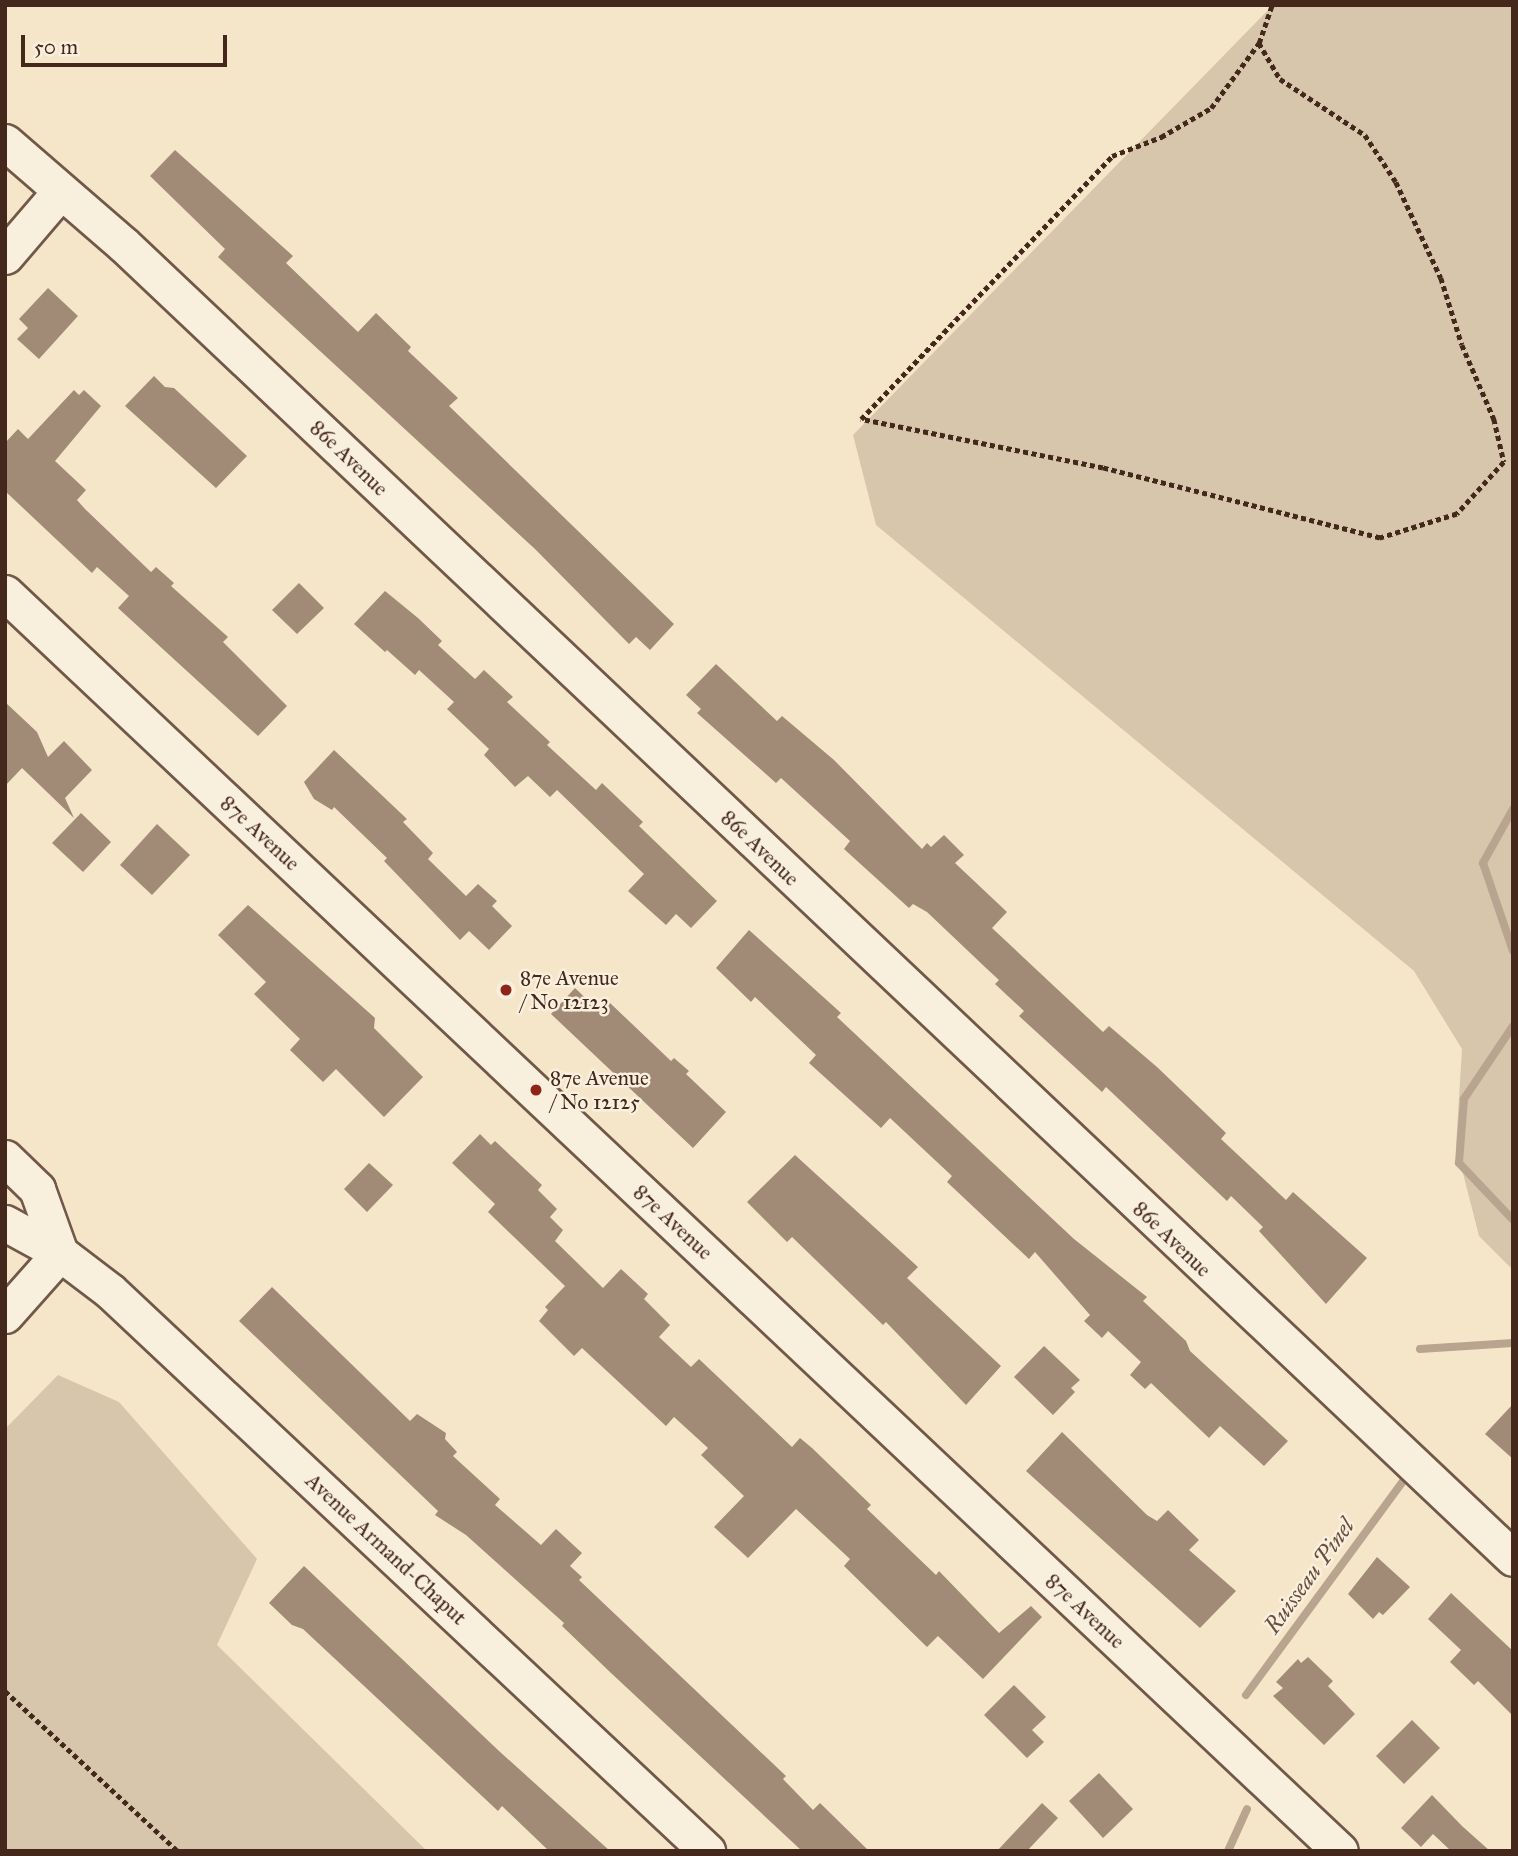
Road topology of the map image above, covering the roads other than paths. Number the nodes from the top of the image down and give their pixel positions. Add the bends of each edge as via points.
1 (5, 142) edge
2 (59, 193) junction
3 (5, 256) edge
4 (5, 593) edge
5 (5, 1158) edge
6 (5, 1223) edge
7 (60, 1253) junction
8 (5, 1315) edge
9 (1513, 1558) edge
10 (707, 1851) edge
11 (1340, 1851) edge

1 - 2 street, 86e Avenue
2 - 3 street
2 - 9 street, 86e Avenue via 124,245
4 - 11 street, 87e Avenue
5 - 7 street via 37,1189
6 - 7 street, Avenue Armand-Chaput
7 - 8 street
7 - 10 street, Avenue Armand-Chaput via 110,1291

